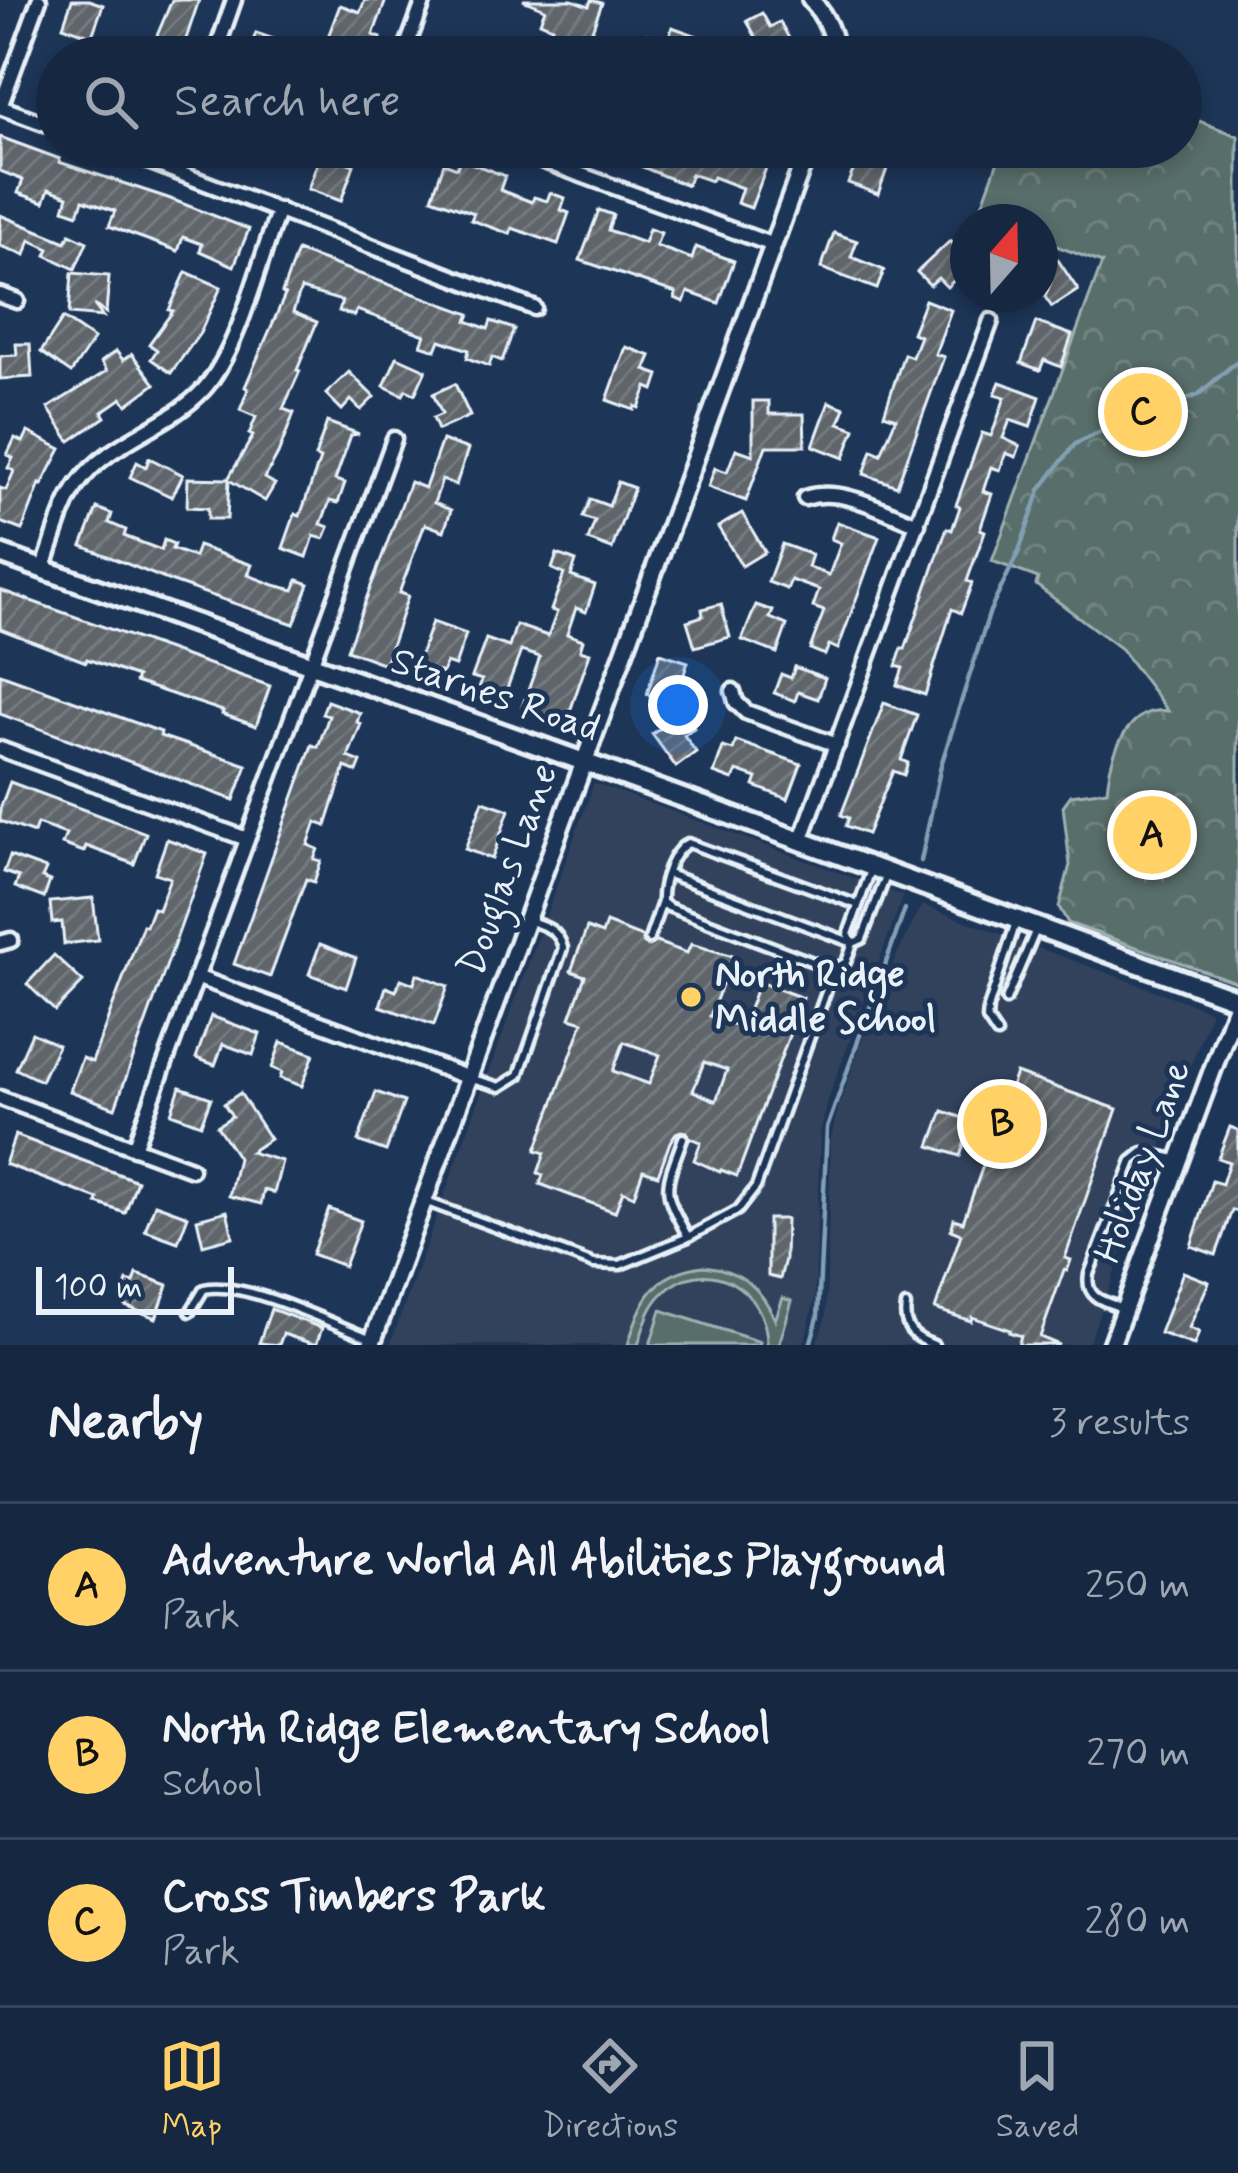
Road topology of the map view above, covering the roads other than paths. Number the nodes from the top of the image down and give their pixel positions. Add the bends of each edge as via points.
1 (39, 0) edge
2 (234, 0) edge
3 (424, 0) edge
4 (812, 0) edge
5 (221, 36) edge
6 (411, 36) edge
7 (832, 36) edge
8 (0, 107) edge
9 (36, 120) edge
10 (167, 168) edge
11 (562, 168) edge
12 (801, 168) edge
13 (172, 170) joint
14 (279, 210) junction
15 (772, 245) junction
16 (0, 295) edge
17 (17, 301) dead end
18 (534, 308) dead end
19 (991, 321) dead end
20 (394, 439) dead end
21 (805, 498) dead end
22 (918, 524) junction
23 (0, 554) edge
24 (43, 569) junction
25 (311, 665) junction
26 (733, 692) dead end
27 (837, 745) junction
28 (0, 749) edge
29 (584, 762) junction
30 (247, 839) junction
31 (801, 841) junction
32 (879, 870) junction
33 (668, 874) junction
34 (662, 902) junction
35 (858, 905) junction
36 (1017, 919) junction
37 (526, 920) junction
38 (1037, 926) junction
39 (649, 939) dead end
40 (853, 943) junction
41 (834, 970) junction
42 (196, 977) junction
43 (1006, 1000) dead end
44 (1238, 1000) edge
45 (997, 1034) dead end
46 (469, 1078) junction
47 (0, 1098) edge
48 (683, 1138) dead end
49 (134, 1148) junction
50 (1178, 1160) junction
51 (191, 1169) dead end
52 (423, 1201) junction
53 (688, 1237) junction
54 (906, 1306) dead end
55 (1125, 1309) junction
56 (190, 1312) dead end
57 (372, 1342) edge
58 (934, 1345) edge
59 (1112, 1345) edge

1 - 8 street
2 - 5 street
3 - 6 street
4 - 7 street
8 - 9 street
10 - 13 street
11 - 15 street
12 - 15 street, Douglas Lane
13 - 14 street
14 - 18 street
14 - 24 street via 217,371 183,408 88,472 70,496
15 - 29 street, Douglas Lane
16 - 17 street
19 - 22 street
20 - 25 street
21 - 22 street via 836,494
22 - 27 street
23 - 24 main road, Starnes Road
24 - 25 main road, Starnes Road
25 - 29 main road, Starnes Road
25 - 30 street
26 - 27 street via 746,712
27 - 31 street
28 - 30 street
29 - 31 main road, Starnes Road
29 - 37 street, Douglas Lane
30 - 42 street
31 - 32 main road, Starnes Road
32 - 35 lane
32 - 36 main road, Starnes Road
32 - 40 lane via 862,939
33 - 34 lane
33 - 35 lane via 688,843
33 - 40 lane
34 - 39 lane
34 - 41 lane
35 - 40 lane via 848,934
36 - 38 main road, Starnes Road
36 - 45 lane via 986,1019
37 - 46 street, Douglas Lane
37 - 46 lane via 554,930 563,948 519,1075 500,1087
38 - 43 lane
38 - 44 main road, Starnes Road
40 - 41 lane
41 - 53 lane via 756,1187 738,1210
42 - 46 street
42 - 49 street
44 - 50 street, Holiday Lane
46 - 52 street, Douglas Lane
47 - 49 street
48 - 53 lane via 667,1196
49 - 51 street
50 - 55 street, Holiday Lane
50 - 55 lane via 1143,1153 1132,1161 1088,1274 1091,1294
52 - 53 lane via 594,1264 620,1265
52 - 57 street, Douglas Lane
54 - 58 lane via 911,1334
55 - 59 street, Holiday Lane
56 - 57 lane via 204,1289 219,1286

